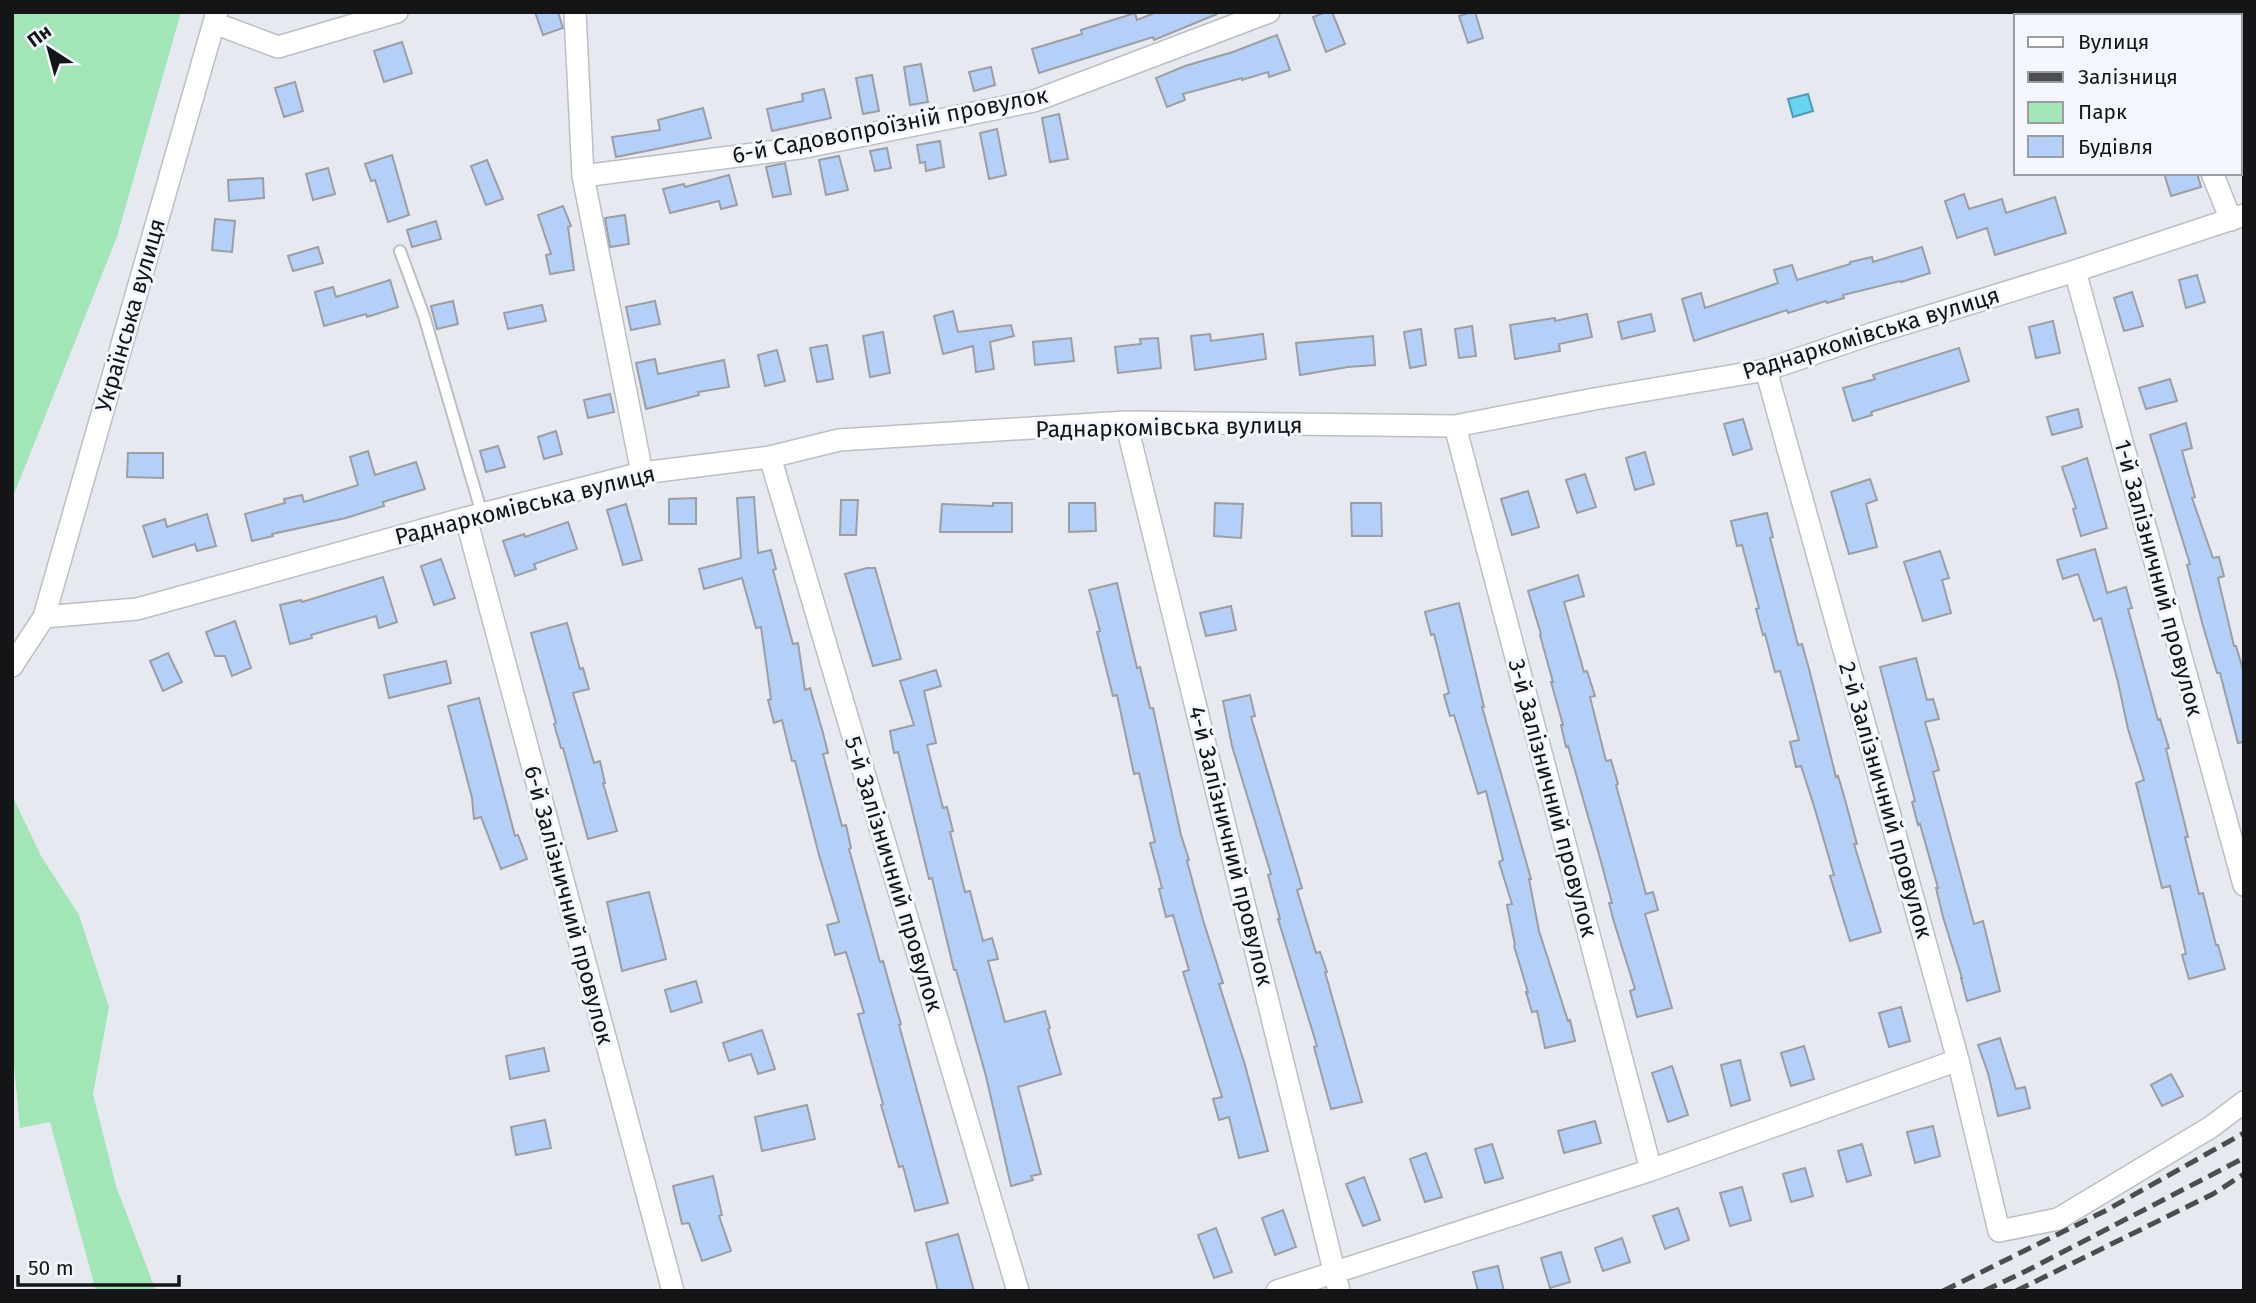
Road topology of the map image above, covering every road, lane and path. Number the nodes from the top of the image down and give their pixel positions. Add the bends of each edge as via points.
1 (397, 12) edge
2 (575, 12) edge
3 (1269, 12) edge
4 (216, 18) edge
5 (2213, 175) edge
6 (583, 176) junction
7 (2237, 217) edge
8 (400, 250) dead end
9 (2075, 271) junction
10 (1766, 370) junction
11 (1126, 422) junction
12 (1455, 426) junction
13 (769, 457) junction
14 (642, 473) junction
15 (474, 516) junction
16 (44, 617) junction
17 (12, 666) edge
18 (2244, 885) edge
19 (1958, 1060) junction
20 (2244, 1102) edge
21 (1651, 1170) junction
22 (1338, 1280) edge
23 (673, 1291) edge
24 (1018, 1291) edge
25 (1277, 1291) edge

1 - 4 street via 278,47
2 - 6 street
3 - 6 street, 6-й Садовопроїзній провулок via 1034,102 800,148
4 - 16 street, Українська вулиця
5 - 7 street
6 - 14 street
7 - 9 street, Раднаркомівська вулиця
8 - 15 lane via 424,316
9 - 10 street, Раднаркомівська вулиця
9 - 18 street, 1-й Залізничний провулок
10 - 12 street, Раднаркомівська вулиця
10 - 19 street, 2-й Залізничний провулок
11 - 12 street, Раднаркомівська вулиця
11 - 13 street, Раднаркомівська вулиця via 839,440
11 - 22 street, 4-й Залізничний провулок
12 - 21 street, 3-й Залізничний провулок
13 - 14 street, Раднаркомівська вулиця
13 - 24 street, 5-й Залізничний провулок
14 - 15 street, Раднаркомівська вулиця
15 - 16 street, Раднаркомівська вулиця via 137,609
15 - 23 street, 6-й Залізничний провулок
16 - 17 street, Українська вулиця
19 - 20 street, 2-й Залізничний провулок via 1998,1231 2058,1219 2211,1127
19 - 21 street
21 - 22 street
22 - 25 street

